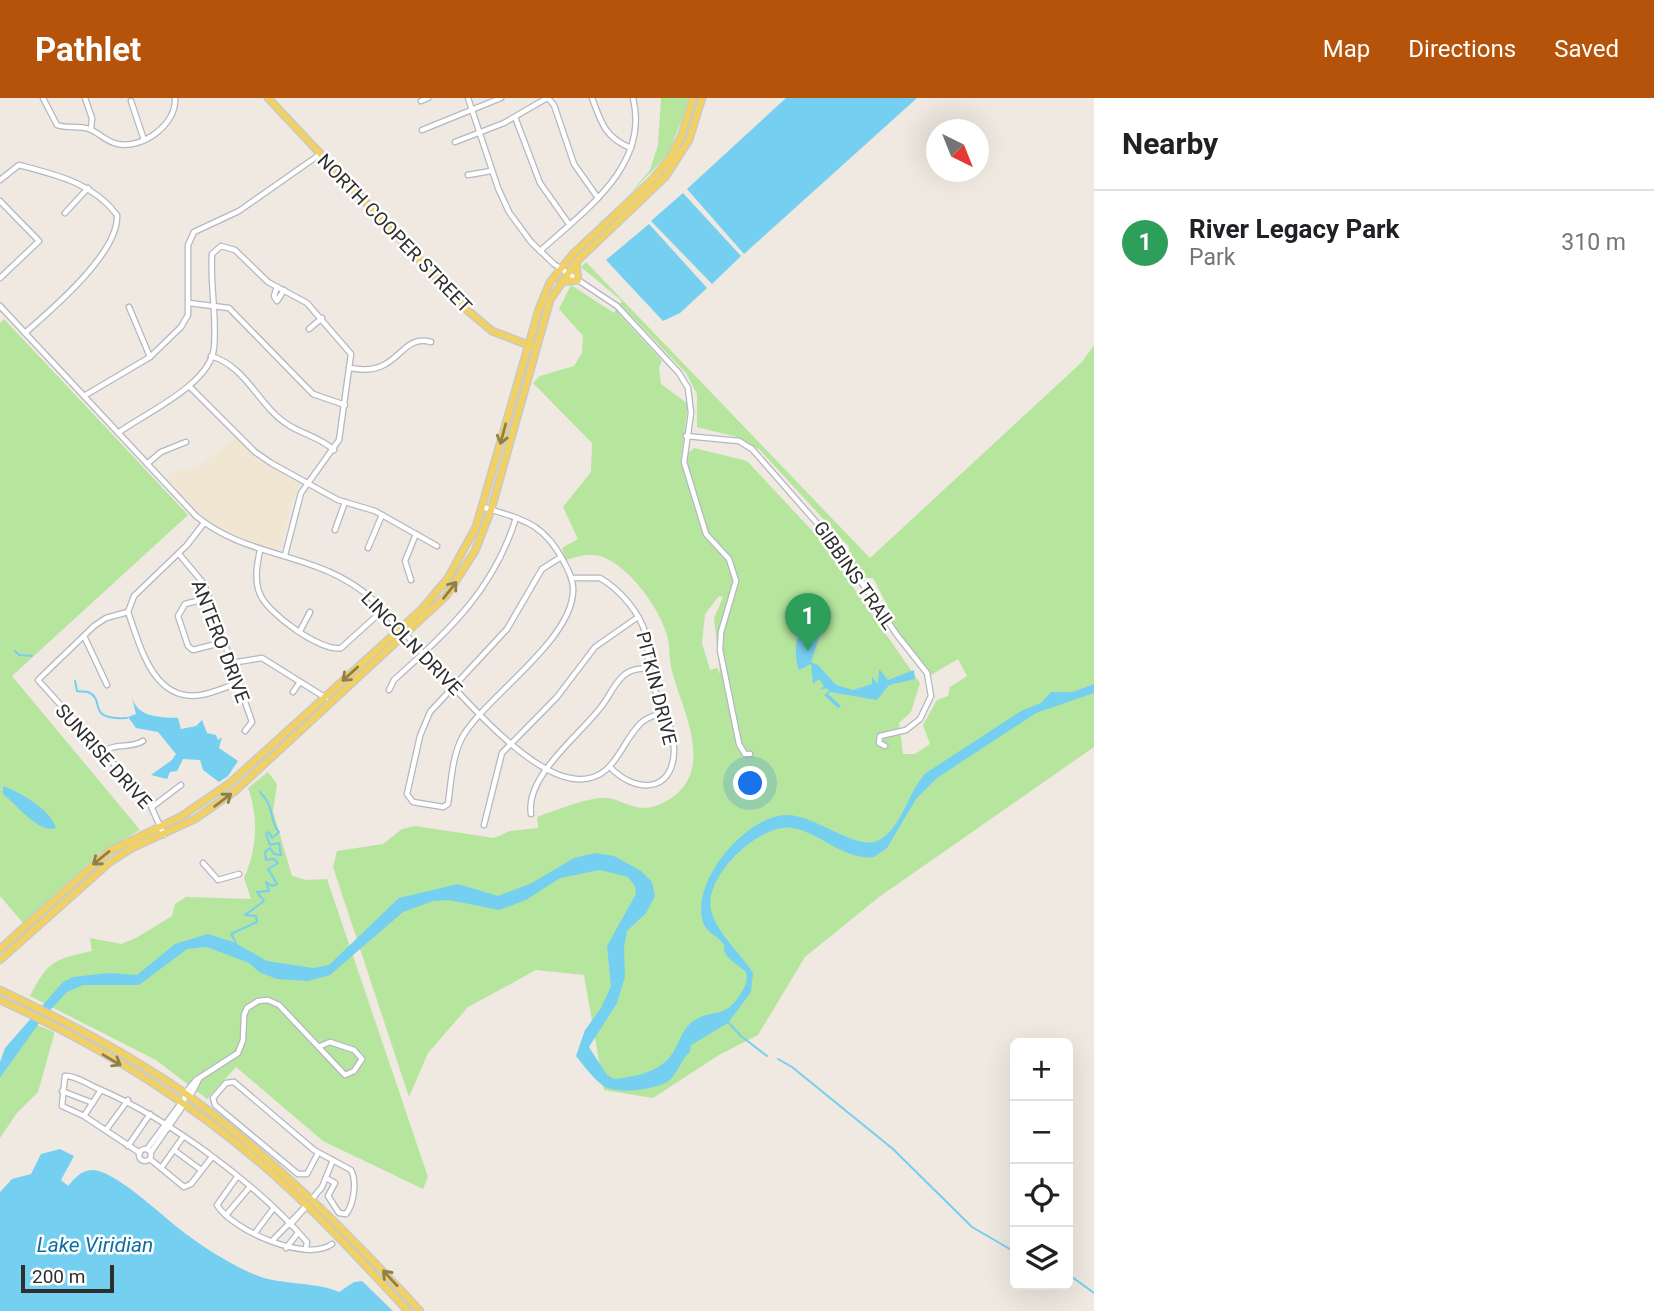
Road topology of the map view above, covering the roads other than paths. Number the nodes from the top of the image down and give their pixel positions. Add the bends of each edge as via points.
1 (43, 98) edge
2 (85, 98) edge
3 (175, 98) edge
4 (268, 98) edge
5 (428, 98) edge
6 (468, 98) edge
7 (501, 98) edge
8 (548, 98) edge
9 (592, 98) edge
10 (633, 98) edge
11 (694, 98) edge
12 (702, 98) edge
13 (131, 101) dead end
14 (421, 101) dead end
15 (176, 106) junction
16 (182, 107) dead end
17 (471, 109) junction
18 (515, 117) junction
19 (91, 129) junction
20 (422, 130) dead end
21 (479, 132) junction
22 (144, 140) junction
23 (455, 142) dead end
24 (631, 148) junction
25 (319, 155) junction
26 (492, 172) junction
27 (468, 175) dead end
28 (0, 180) edge
29 (88, 188) junction
30 (598, 198) junction
31 (1, 205) edge
32 (65, 213) dead end
33 (569, 224) junction
34 (540, 251) junction
35 (576, 261) junction
36 (563, 271) junction
37 (1, 275) edge
38 (578, 280) junction
39 (560, 282) junction
40 (277, 287) junction
41 (284, 290) junction
42 (189, 303) junction
43 (213, 304) junction
44 (129, 307) dead end
45 (1, 311) edge
46 (321, 318) junction
47 (309, 329) dead end
48 (25, 333) junction
49 (431, 342) dead end
50 (533, 346) junction
51 (211, 356) junction
52 (150, 357) junction
53 (350, 368) junction
54 (189, 386) junction
55 (84, 396) junction
56 (345, 405) junction
57 (512, 405) junction
58 (520, 407) junction
59 (118, 433) junction
60 (687, 436) junction
61 (186, 442) dead end
62 (334, 450) junction
63 (147, 464) junction
64 (307, 482) junction
65 (345, 502) junction
66 (487, 509) junction
67 (382, 515) junction
68 (516, 517) junction
69 (204, 523) junction
70 (335, 530) dead end
71 (416, 534) junction
72 (437, 546) dead end
73 (368, 548) dead end
74 (260, 550) junction
75 (178, 554) junction
76 (285, 555) junction
77 (561, 557) junction
78 (571, 578) junction
79 (411, 580) dead end
80 (209, 598) junction
81 (383, 610) junction
82 (128, 612) junction
83 (310, 612) dead end
84 (638, 617) junction
85 (400, 628) junction
86 (300, 631) junction
87 (406, 634) junction
88 (85, 636) junction
89 (223, 642) junction
90 (423, 654) junction
91 (231, 663) junction
92 (649, 668) junction
93 (300, 682) junction
94 (238, 683) junction
95 (107, 685) dead end
96 (454, 685) junction
97 (389, 691) dead end
98 (293, 692) dead end
99 (324, 697) junction
100 (331, 703) junction
101 (664, 712) junction
102 (483, 714) junction
103 (245, 731) dead end
104 (143, 741) dead end
105 (512, 743) junction
106 (885, 746) dead end
107 (103, 752) junction
108 (750, 754) dead end
109 (610, 767) junction
110 (547, 768) junction
111 (181, 785) dead end
112 (152, 807) junction
113 (531, 814) dead end
114 (484, 825) dead end
115 (161, 826) junction
116 (164, 835) junction
117 (203, 863) dead end
118 (239, 874) dead end
119 (24, 927) junction
120 (30, 933) junction
121 (0, 949) edge
122 (0, 960) edge
123 (0, 990) edge
124 (0, 1000) edge
125 (318, 1047) junction
126 (101, 1090) junction
127 (62, 1091) junction
128 (187, 1094) junction
129 (128, 1100) junction
130 (182, 1102) junction
131 (93, 1103) junction
132 (150, 1114) junction
133 (84, 1116) junction
134 (166, 1125) junction
135 (106, 1130) junction
136 (183, 1137) junction
137 (128, 1146) junction
138 (174, 1150) junction
139 (149, 1151) junction
140 (140, 1153) junction
141 (318, 1153) junction
142 (212, 1157) junction
143 (150, 1159) junction
144 (333, 1160) junction
145 (161, 1168) junction
146 (202, 1170) junction
147 (237, 1178) junction
148 (326, 1178) junction
149 (249, 1188) junction
150 (308, 1204) junction
151 (273, 1209) junction
152 (226, 1215) junction
153 (289, 1224) junction
154 (256, 1233) junction
155 (298, 1233) junction
156 (272, 1241) junction
157 (332, 1244) dead end
158 (286, 1248) junction
159 (306, 1248) junction
160 (408, 1311) edge
161 (420, 1311) edge

1 - 19 street via 57,125
2 - 19 street
3 - 15 street
4 - 25 main road, NORTH COOPER STREET
5 - 14 street
6 - 17 street
7 - 17 street
8 - 18 street
8 - 30 street via 575,164
9 - 24 street via 606,133
10 - 24 street
11 - 36 main road via 670,158
12 - 35 main road via 689,140 665,177
13 - 22 street
15 - 16 street
15 - 22 street via 171,119
17 - 20 street
17 - 21 street
18 - 21 street
18 - 33 street via 540,183
19 - 22 street via 125,146
21 - 23 street
21 - 26 street
24 - 30 street via 619,173
25 - 42 street via 259,198 194,232 188,245
25 - 50 main road, NORTH COOPER STREET via 467,310 492,331
26 - 27 street
26 - 34 street via 509,212
28 - 29 street via 19,165
29 - 32 street
29 - 48 street via 117,215 116,229 104,253 61,302
30 - 33 street
31 - 37 street via 39,241
33 - 34 street
34 - 36 street
35 - 36 main road
35 - 38 main road
36 - 38 street
36 - 39 main road
36 - 50 main road via 544,295
38 - 39 main road
38 - 60 street via 617,306 679,373 691,401
39 - 50 main road
40 - 41 street
40 - 41 street via 277,301
40 - 43 street via 235,250 220,246 212,254
41 - 46 street via 307,303
42 - 43 street
42 - 52 street via 181,327
43 - 51 street
43 - 56 street via 234,312 313,394
44 - 52 street
45 - 48 street, LINCOLN DRIVE
46 - 47 street
46 - 53 street via 347,346
48 - 55 street, LINCOLN DRIVE
49 - 53 street via 412,342 377,369
50 - 57 main road
50 - 58 main road
51 - 54 street
51 - 62 street via 233,367 290,427
52 - 55 street
53 - 56 street
54 - 59 street
54 - 64 street via 255,452
55 - 59 street, LINCOLN DRIVE
56 - 62 street
57 - 58 main road
57 -> 66 main road
58 - 66 main road
59 - 63 street, LINCOLN DRIVE
60 - 106 street, GIBBINS TRAIL via 739,441 752,449 837,546 922,665 931,686 929,705 915,724 880,736 879,743
60 - 108 street via 684,462 702,524 734,568 734,589 721,632 721,662 739,744
61 - 63 street via 161,452
62 - 64 street
63 - 69 street, LINCOLN DRIVE
64 - 65 street
64 - 76 street via 296,506
65 - 67 street
65 - 70 street
66 - 68 street
66 - 85 main road via 449,578
87 -> 66 main road via 460,577 478,544
67 - 71 street
67 - 73 street
68 - 77 street via 540,528
68 - 90 street via 480,593
69 - 74 street, LINCOLN DRIVE
69 - 75 street
71 - 72 street
71 - 79 street via 405,561
74 - 76 street, LINCOLN DRIVE
74 - 86 street via 257,581 264,602
75 - 80 street, ANTERO DRIVE via 200,577
75 - 82 street via 134,596
76 - 81 street, LINCOLN DRIVE via 333,572
77 - 78 street
77 - 96 street via 542,569 507,629
78 - 84 street, PITKIN DRIVE via 600,578
78 - 102 street via 573,596 560,623 533,661
80 - 89 street, ANTERO DRIVE
80 - 89 street via 185,604 178,616 193,650
81 - 85 street, LINCOLN DRIVE
81 - 86 street via 337,649
82 - 88 street via 107,618
82 - 94 street via 148,666 163,683 195,695
83 - 86 street
84 - 92 street, PITKIN DRIVE
84 - 105 street via 595,647 557,697
85 - 87 street, LINCOLN DRIVE
85 -> 99 main road
87 - 90 street, LINCOLN DRIVE
87 - 100 main road
88 - 95 street
88 - 107 street, SUNRISE DRIVE via 38,680
89 - 91 street, ANTERO DRIVE
90 - 96 street, LINCOLN DRIVE
90 - 97 street via 394,680
91 - 93 street via 262,658
91 - 94 street, ANTERO DRIVE
92 - 101 street, PITKIN DRIVE
92 - 110 street via 622,676
93 - 98 street
93 - 99 street
94 - 103 street, ANTERO DRIVE via 252,722
96 - 102 street, LINCOLN DRIVE
96 - 102 street via 425,721 407,794 410,800 443,807 448,804 459,744
99 - 100 street
99 - 115 main road via 222,789
116 -> 100 main road via 235,791
101 - 109 street via 640,724
101 - 109 street, PITKIN DRIVE via 674,753 662,779 634,786
102 - 105 street, LINCOLN DRIVE
104 - 107 street
105 - 110 street, LINCOLN DRIVE
105 - 114 street via 497,763
107 - 112 street, SUNRISE DRIVE
109 - 110 street, LINCOLN DRIVE via 579,779
110 - 113 street via 531,797
111 - 112 street
112 - 115 street, SUNRISE DRIVE
115 - 116 street, SUNRISE DRIVE
115 -> 119 main road via 108,852
116 - 120 main road via 110,862
117 - 118 street via 214,879
119 - 120 main road
119 - 121 main road
120 - 122 main road
123 - 128 main road via 62,1019
124 -> 130 main road via 58,1027
125 - 125 street via 345,1075 362,1059 354,1050 330,1042
125 - 128 street via 279,1005 258,1001 244,1015 238,1053 199,1079
126 - 127 street via 67,1075
126 - 129 street
126 - 131 street
127 - 131 street
127 - 133 street via 65,1108
128 - 130 street
128 - 150 main road
129 - 132 street
129 - 135 street
130 - 134 street
130 - 150 main road
131 - 133 street
132 - 134 street
132 - 137 street
133 - 135 street
134 - 136 street
134 - 139 street
135 - 137 street
136 - 138 street
136 - 142 street
137 - 140 street
138 - 145 street
138 - 146 street
139 - 140 street
139 - 143 street
140 - 143 street via 141,1160
141 - 141 street via 230,1081 213,1098 213,1103 298,1174 307,1174
141 - 144 street
142 - 146 street
142 - 147 street
143 - 145 street
144 - 148 street
144 - 148 street via 353,1172 351,1207 342,1215 328,1198 336,1186
145 - 146 street via 184,1187
147 - 149 street
147 - 152 street via 217,1201
148 - 150 street
149 - 151 street
149 - 152 street
150 - 153 street
150 - 160 main road
161 -> 150 main road via 360,1246
151 - 153 street
151 - 154 street
152 - 154 street
153 - 155 street
153 - 156 street
154 - 156 street
155 - 158 street
155 - 159 street via 307,1242
156 - 158 street
157 - 159 street via 316,1251
158 - 159 street

